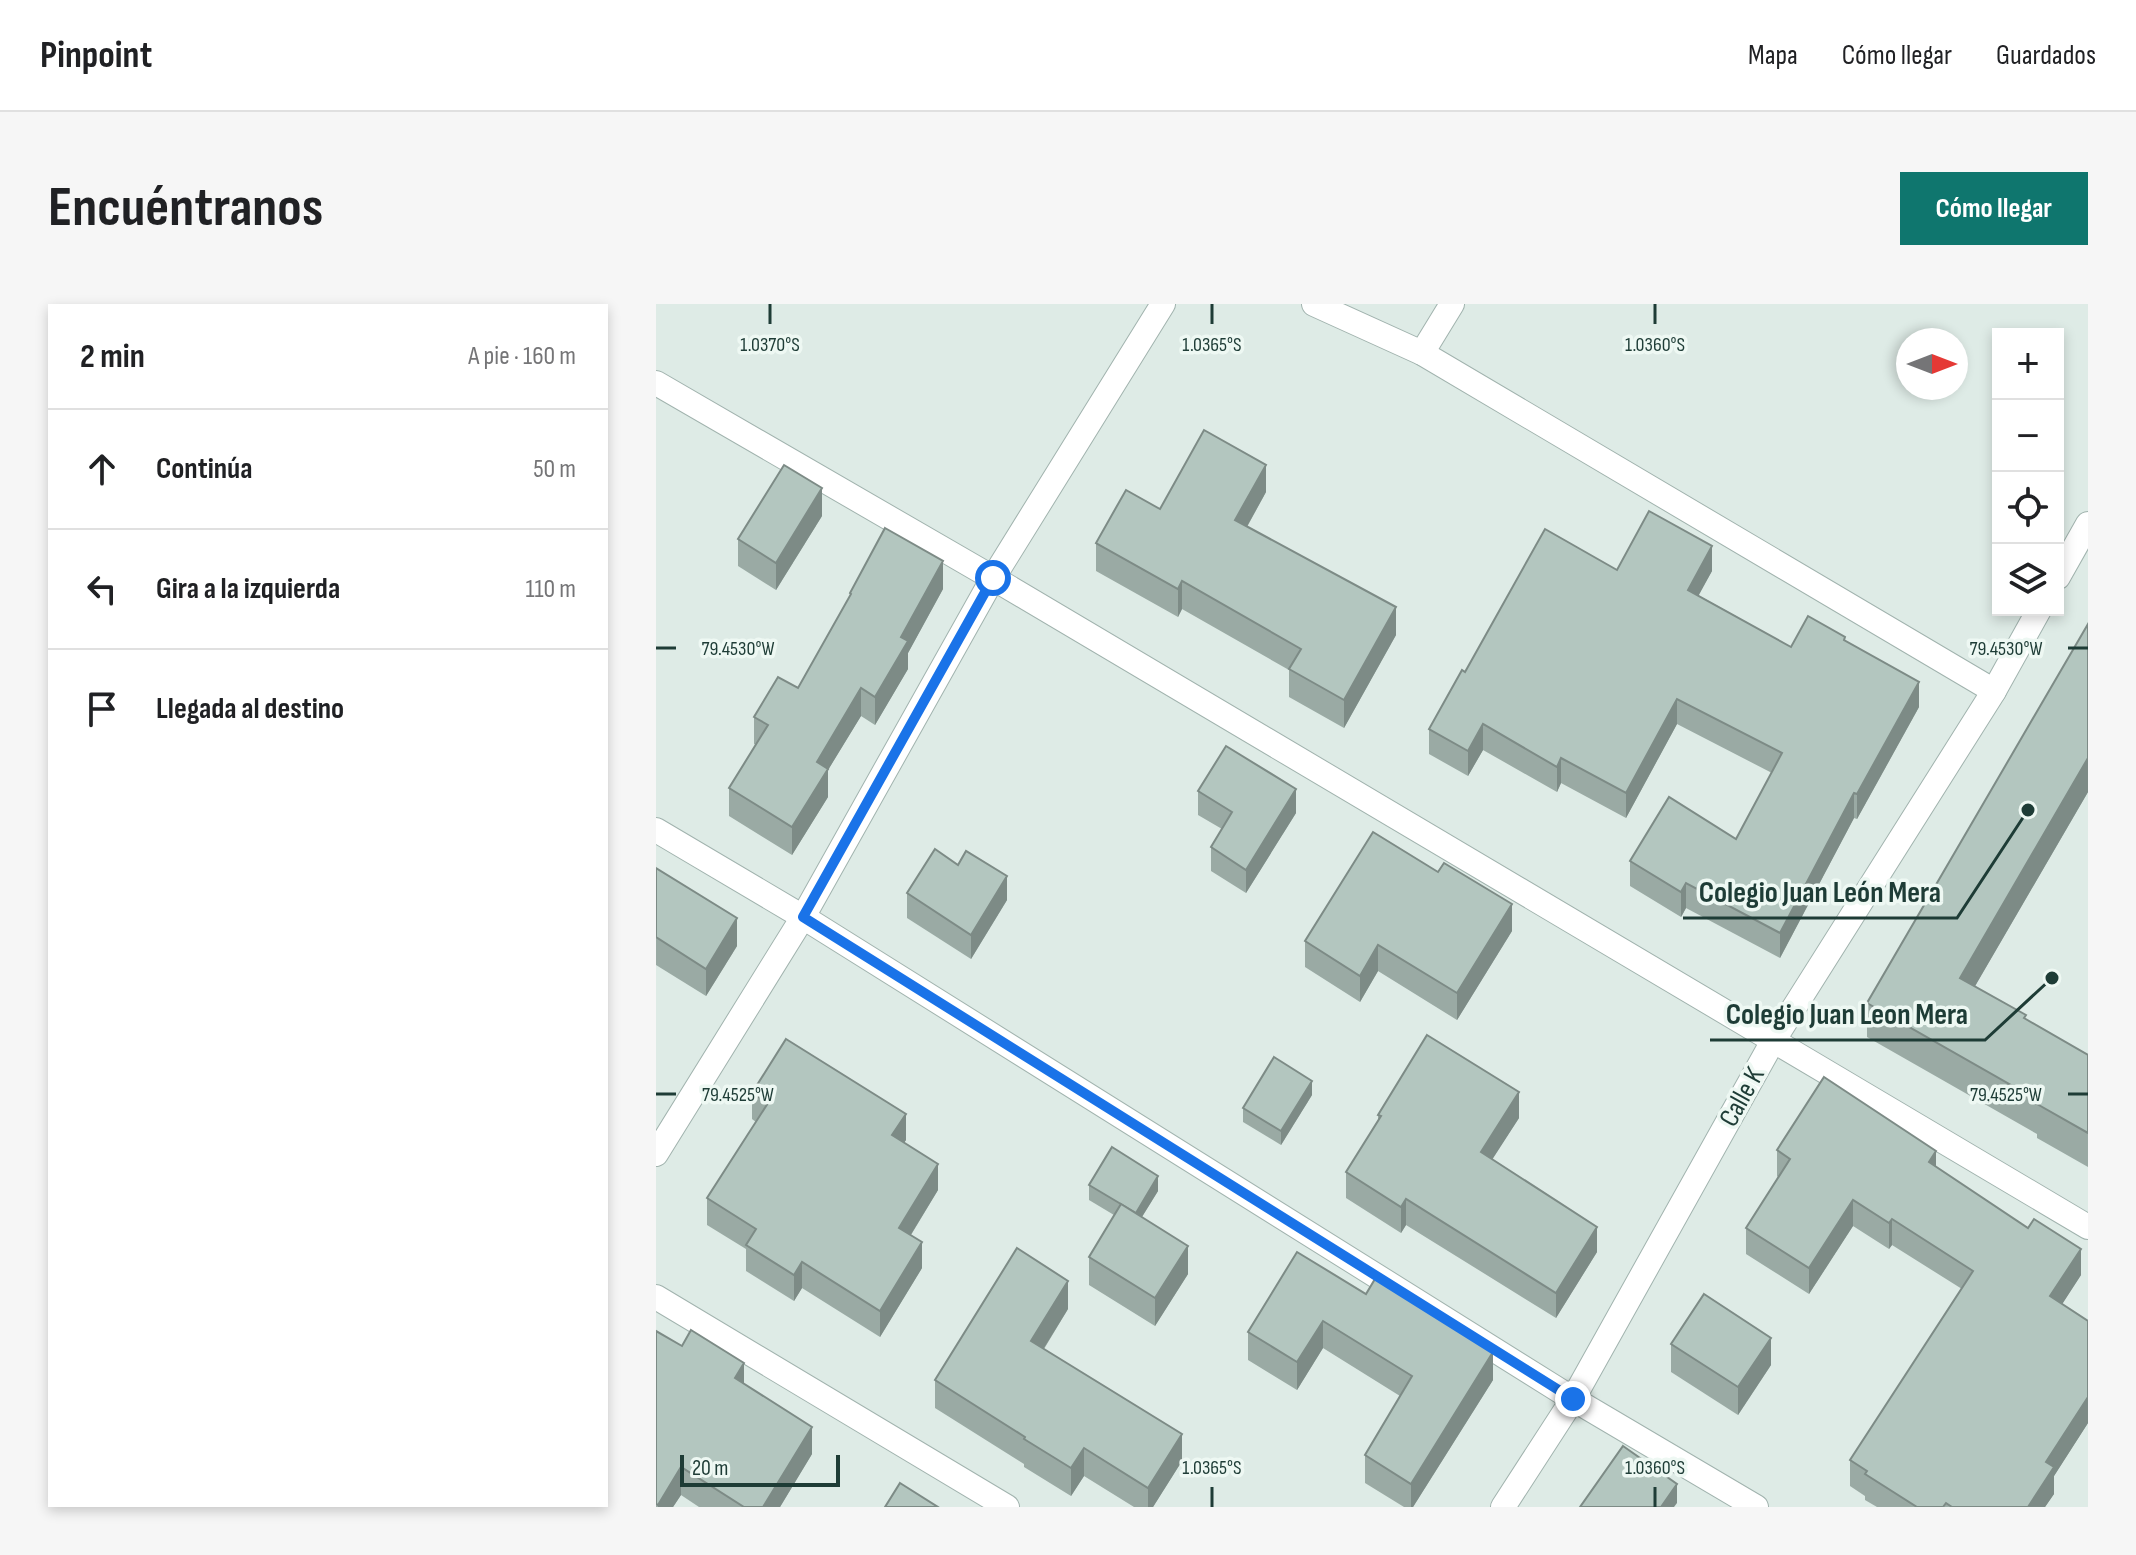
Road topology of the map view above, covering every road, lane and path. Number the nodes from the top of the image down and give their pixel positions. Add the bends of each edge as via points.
1 (1163, 304) edge
2 (1314, 304) edge
3 (1452, 304) edge
4 (1422, 353) junction
5 (656, 383) edge
6 (2088, 524) edge
7 (2064, 566) edge
8 (993, 578) junction
9 (2036, 616) edge
10 (1994, 691) junction
11 (656, 830) edge
12 (803, 917) junction
13 (1773, 1041) junction
14 (656, 1154) edge
15 (2088, 1227) edge
16 (656, 1297) edge
17 (1573, 1399) junction
18 (1007, 1507) edge
19 (1503, 1507) edge
20 (1756, 1507) edge

1 - 8 street
2 - 4 street
3 - 4 street
4 - 10 street
5 - 8 street
6 - 7 street
8 - 12 street
8 - 13 street
9 - 10 street, Calle K
10 - 13 street, Calle K
11 - 12 street
12 - 14 street
12 - 17 street
13 - 15 street
13 - 17 street, Calle K
16 - 18 street
17 - 19 street, Calle K
17 - 20 street

